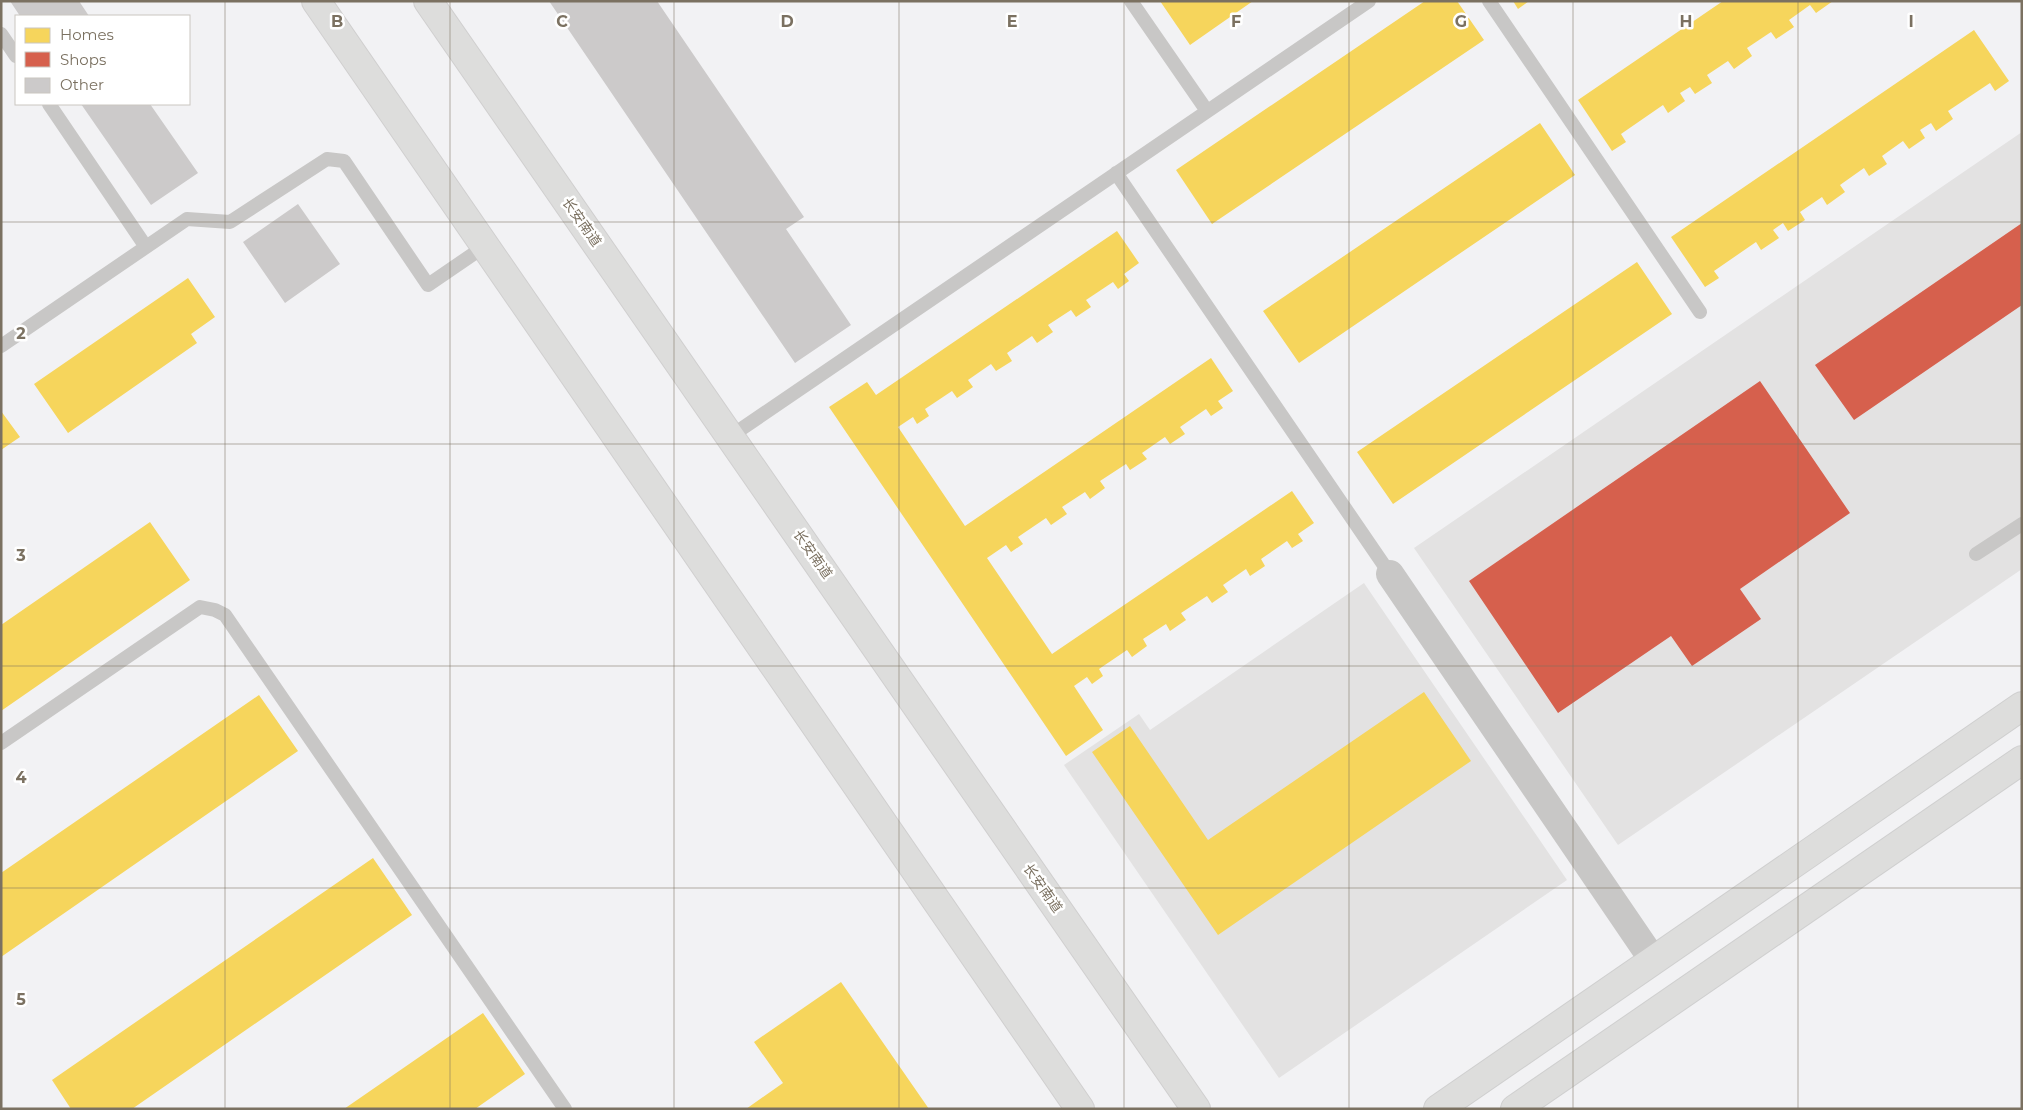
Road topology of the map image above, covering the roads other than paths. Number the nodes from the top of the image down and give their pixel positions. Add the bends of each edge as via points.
1 (316, 1) edge
2 (428, 1) edge
3 (1131, 1) edge
4 (1369, 1) edge
5 (1489, 1) edge
6 (1, 34) edge
7 (15, 55) edge
8 (49, 105) edge
9 (1206, 111) junction
10 (1116, 173) junction
11 (485, 246) junction
12 (146, 247) junction
13 (1700, 312) dead end
14 (1, 346) edge
15 (731, 436) junction
16 (2022, 524) edge
17 (1976, 554) dead end
18 (1390, 574) joint
19 (2022, 706) edge
20 (1, 742) edge
21 (2022, 760) edge
22 (1653, 960) junction
23 (565, 1109) edge
24 (1080, 1109) edge
25 (1196, 1109) edge
26 (1438, 1109) edge
27 (1515, 1109) edge

1 - 11 main road
2 - 15 main road, 长安南道
3 - 9 lane
4 - 9 lane
5 - 13 lane
6 - 7 lane
8 - 12 lane
9 - 10 lane
10 - 15 lane
10 - 18 lane
11 - 12 lane via 428,285 344,161 327,159 230,222 187,219
11 - 24 main road
12 - 14 lane
15 - 25 main road, 长安南道
16 - 17 lane
18 - 22 street
19 - 22 main road
20 - 23 lane via 200,607 225,615
21 - 27 main road
22 - 26 main road

